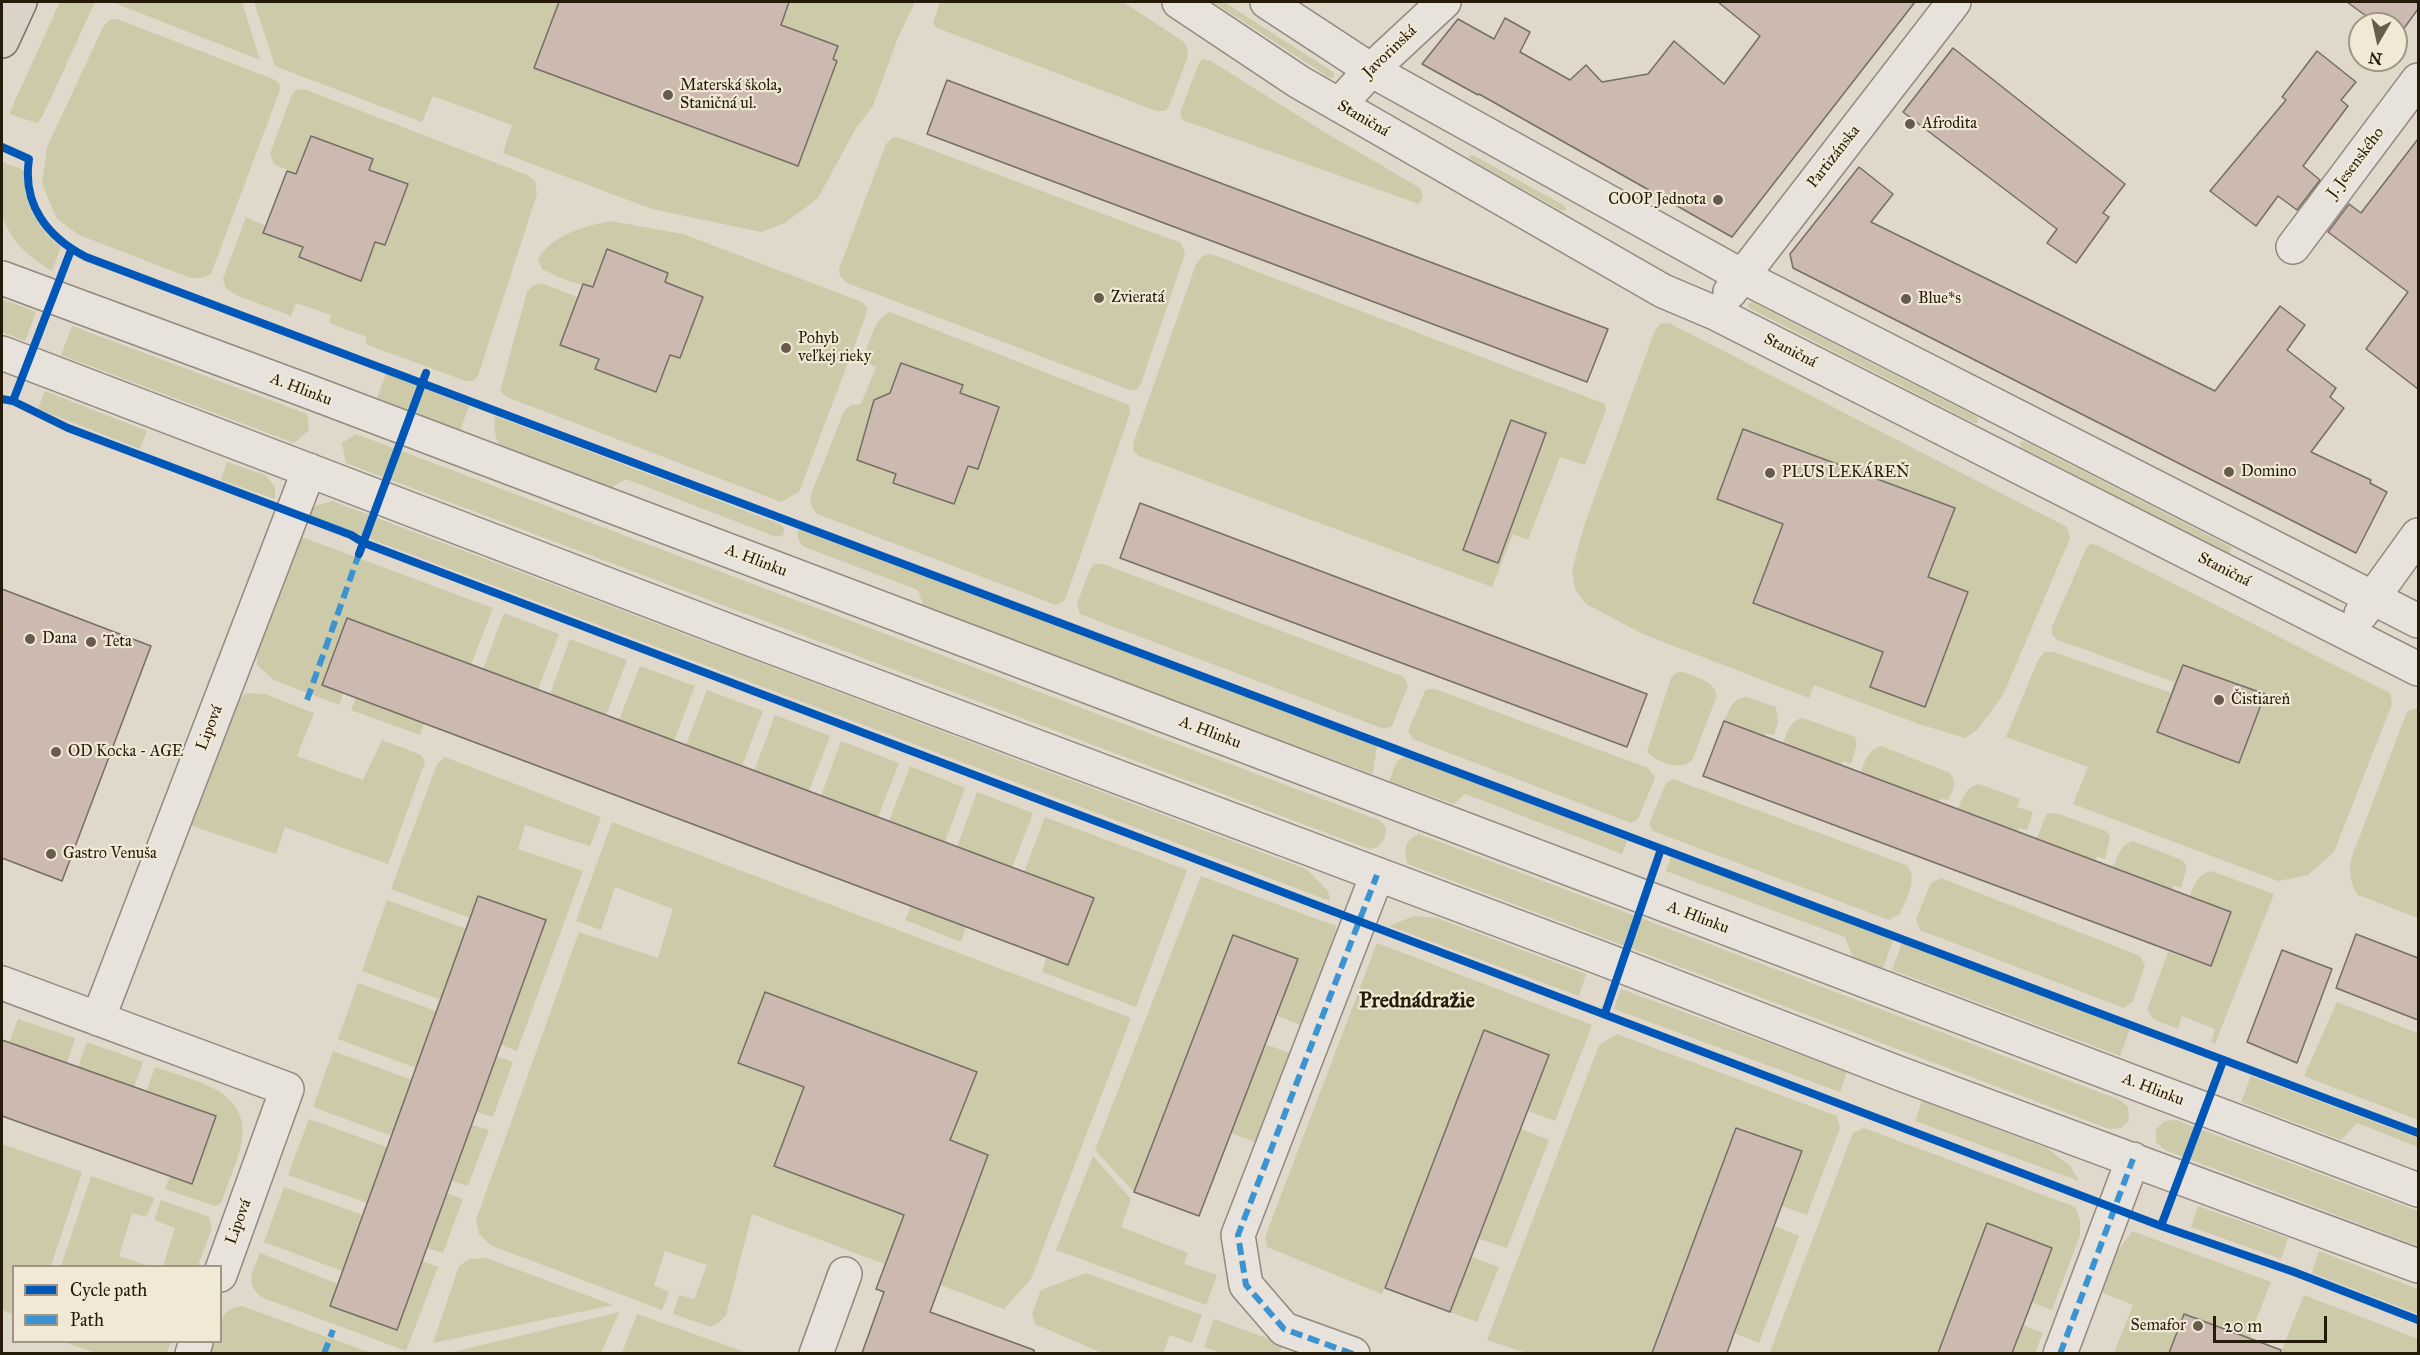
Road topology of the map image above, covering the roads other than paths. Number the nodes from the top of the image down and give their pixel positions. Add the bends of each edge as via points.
1 (20, 2) edge
2 (1179, 2) edge
3 (1268, 2) edge
4 (1444, 2) edge
5 (1954, 2) edge
6 (2, 41) edge
7 (1371, 70) junction
8 (2418, 80) edge
9 (1339, 105) junction
10 (2293, 247) dead end
11 (1742, 276) junction
12 (2, 278) edge
13 (1715, 313) junction
14 (2, 353) edge
15 (309, 470) junction
16 (2418, 535) edge
17 (2373, 597) junction
18 (2418, 621) edge
19 (2349, 633) junction
20 (2418, 669) edge
21 (1377, 875) junction
22 (2, 983) edge
23 (98, 1019) junction
24 (2133, 1159) junction
25 (2418, 1190) edge
26 (2418, 1266) edge
27 (222, 1269) edge
28 (845, 1274) dead end
29 (816, 1353) edge
30 (1353, 1353) edge
31 (2060, 1353) edge

1 - 6 main road
2 - 9 street, Staničná
3 - 7 street
4 - 7 street, Javorinská
5 - 11 street, Partizánska
7 - 9 street, Javorinská
7 - 11 street
8 - 10 street, J. Jesenského
9 - 13 street, Staničná via 1664,291
11 - 13 street, Partizánska
11 - 17 street
12 - 25 street, A. Hlinku
13 - 19 street, Staničná
14 - 15 street
15 - 21 street
15 - 23 street, Lipová
16 - 17 street
17 - 18 street
17 - 19 street
19 - 20 street, Staničná
21 - 24 street
21 - 30 street via 1238,1235 1246,1285 1284,1329
22 - 23 street, Lipová
23 - 27 street, Lipová via 287,1089
24 - 26 street
24 - 31 street
28 - 29 street

